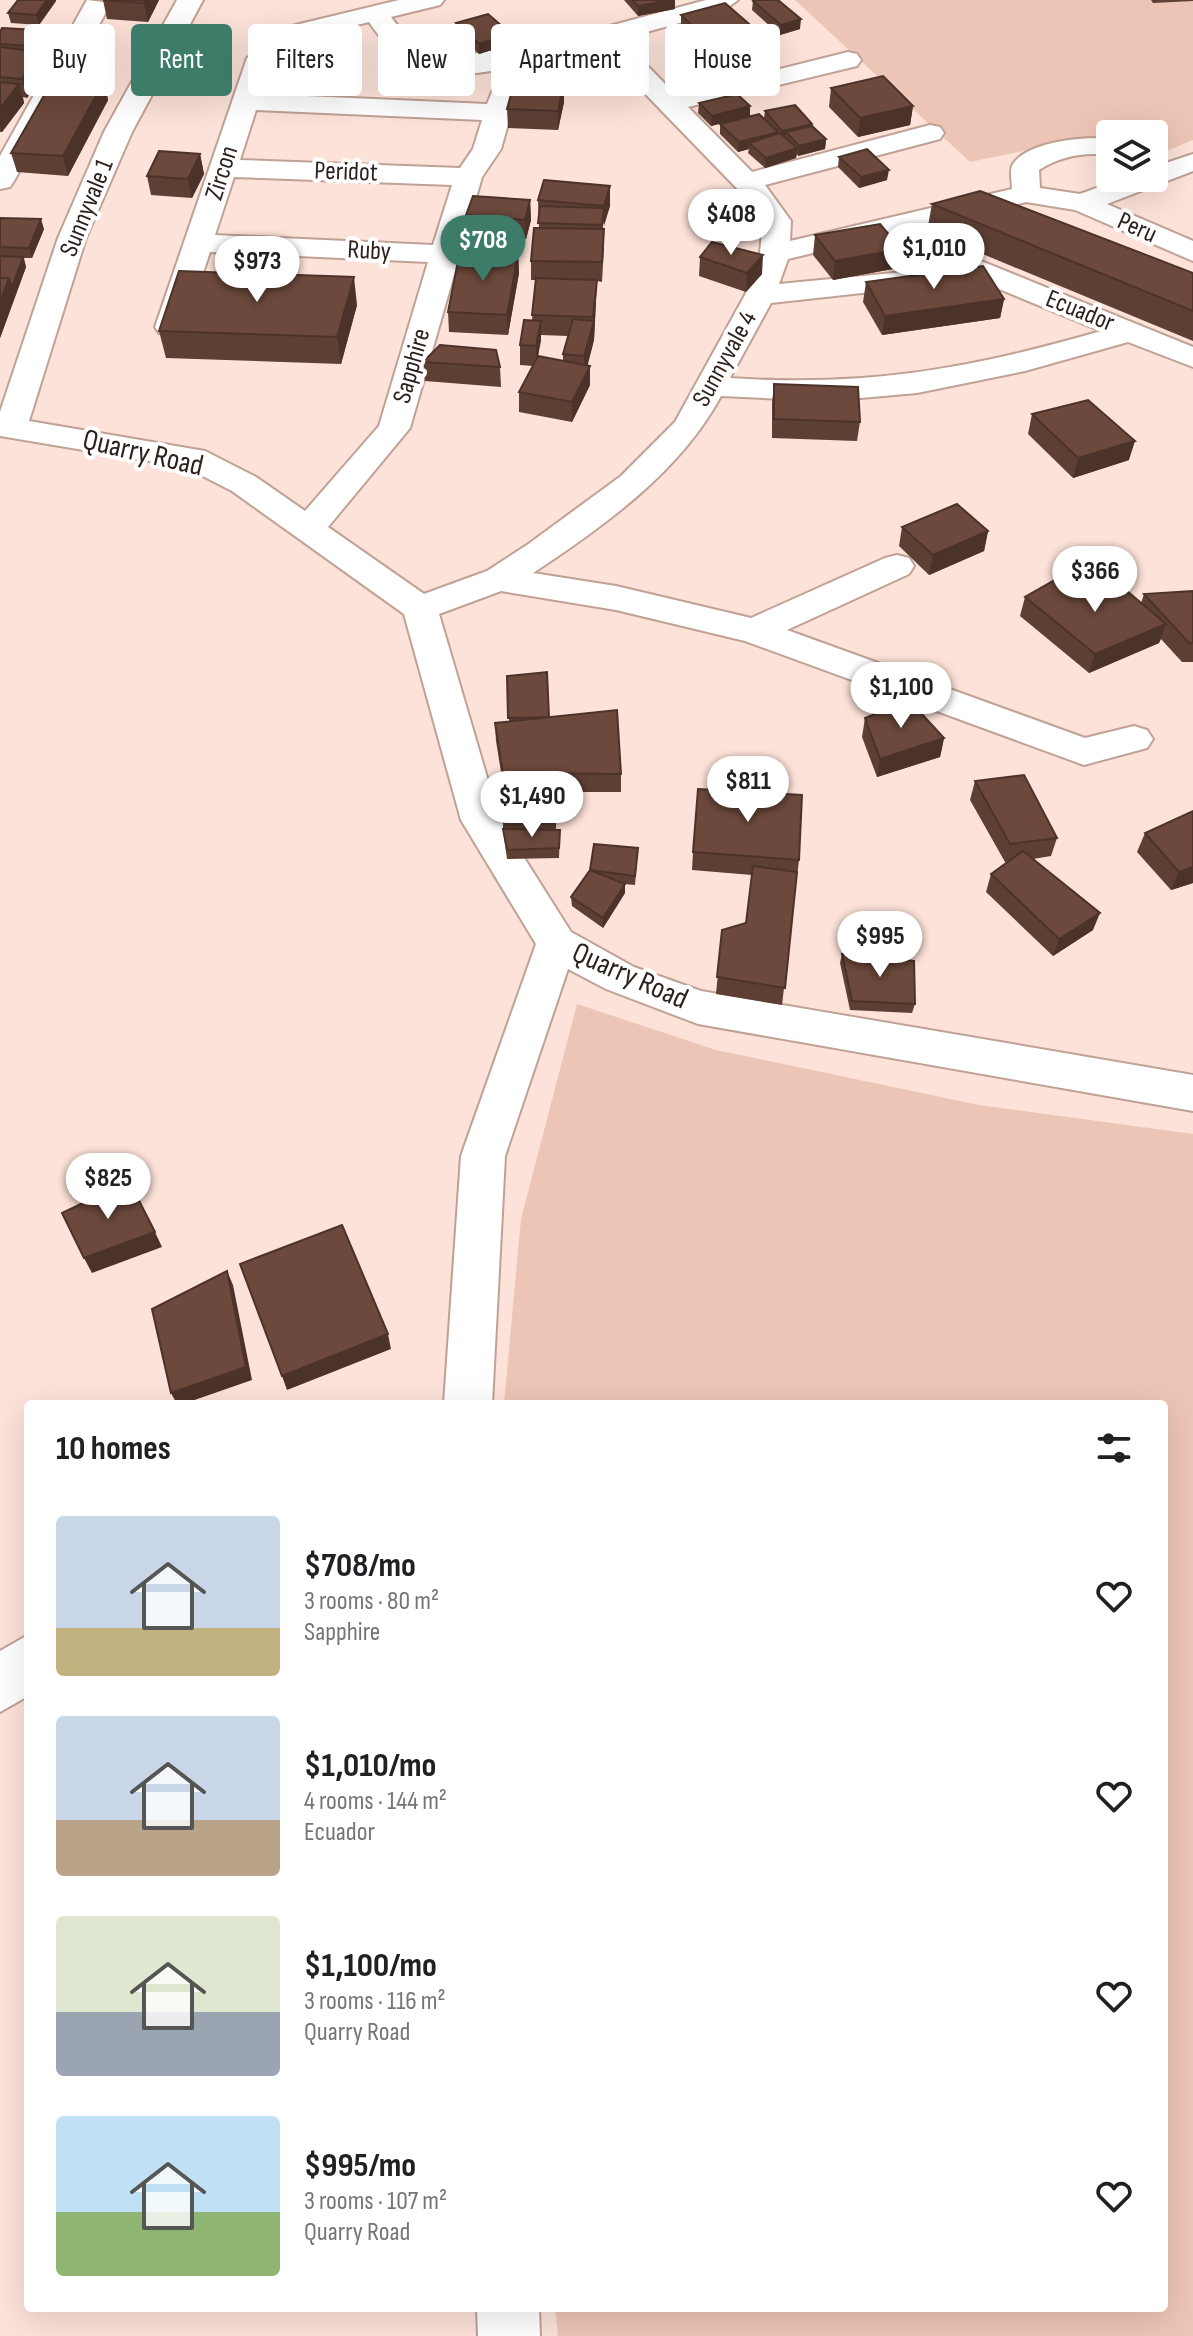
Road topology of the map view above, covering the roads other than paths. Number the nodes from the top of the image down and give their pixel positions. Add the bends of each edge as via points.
1 (190, 0) edge
2 (431, 0) edge
3 (715, 2) edge
4 (98, 3) dead end
5 (376, 14) junction
6 (85, 24) edge
7 (332, 24) edge
8 (640, 24) edge
9 (848, 60) dead end
10 (491, 61) edge
11 (649, 83) edge
12 (248, 92) edge
13 (45, 96) edge
14 (245, 101) junction
15 (670, 104) junction
16 (930, 133) dead end
17 (1096, 146) edge
18 (224, 168) junction
19 (468, 177) junction
20 (0, 181) edge
21 (745, 182) junction
22 (1109, 192) edge
23 (1026, 194) junction
24 (1082, 203) junction
25 (878, 229) junction
26 (199, 243) junction
27 (1193, 252) edge
28 (775, 253) junction
29 (444, 254) junction
30 (974, 268) junction
31 (760, 295) junction
32 (1131, 332) junction
33 (168, 333) edge
34 (1193, 358) edge
35 (710, 386) junction
36 (5, 426) edge
37 (307, 531) junction
38 (897, 566) dead end
39 (499, 579) junction
40 (420, 608) junction
41 (754, 631) junction
42 (1134, 739) dead end
43 (557, 943) junction
44 (1193, 1093) edge
45 (458, 1399) edge
46 (24, 1665) edge
47 (0, 1686) edge
48 (508, 2312) edge
49 (509, 2336) edge

1 - 36 street, Sunnyvale 1 via 118,132
2 - 5 street
3 - 8 street
4 - 6 street
5 - 7 street
5 - 10 street via 411,56 430,66
9 - 15 street
11 - 15 street, Sunnyvale 4
12 - 14 street, Zircon
13 - 20 street
14 - 18 street, Zircon
14 - 19 street, Sapphire via 501,101 487,149
15 - 21 street, Sunnyvale 4
16 - 21 street
17 - 23 street via 1040,157 1025,167
18 - 19 street, Peridot
18 - 26 street, Zircon
19 - 29 street, Sapphire
21 - 28 street, Sunnyvale 4 via 777,221
22 - 24 street
23 - 24 street
23 - 25 street
24 - 27 street, Peru
25 - 28 street
25 - 30 street, Ecuador
26 - 29 street, Ruby
26 - 33 street, Zircon
28 - 31 street, Sunnyvale 4
29 - 37 street, Sapphire via 394,428
30 - 31 street via 911,282
30 - 32 street, Ecuador
31 - 35 street, Sunnyvale 4
32 - 34 street, Ecuador
32 - 35 street via 1010,368 931,380 843,391
35 - 39 street, Sunnyvale 4 via 688,427 633,483
36 - 37 street, Quarry Road via 194,458 244,484
37 - 40 street, Quarry Road
38 - 41 street
39 - 40 street, Sunnyvale 4
39 - 41 street via 616,598
40 - 43 street, Quarry Road via 480,820
41 - 42 street via 1084,752
43 - 44 street, Quarry Road via 620,978 698,1007
43 - 45 street via 483,1156
46 - 47 street
48 - 49 street

